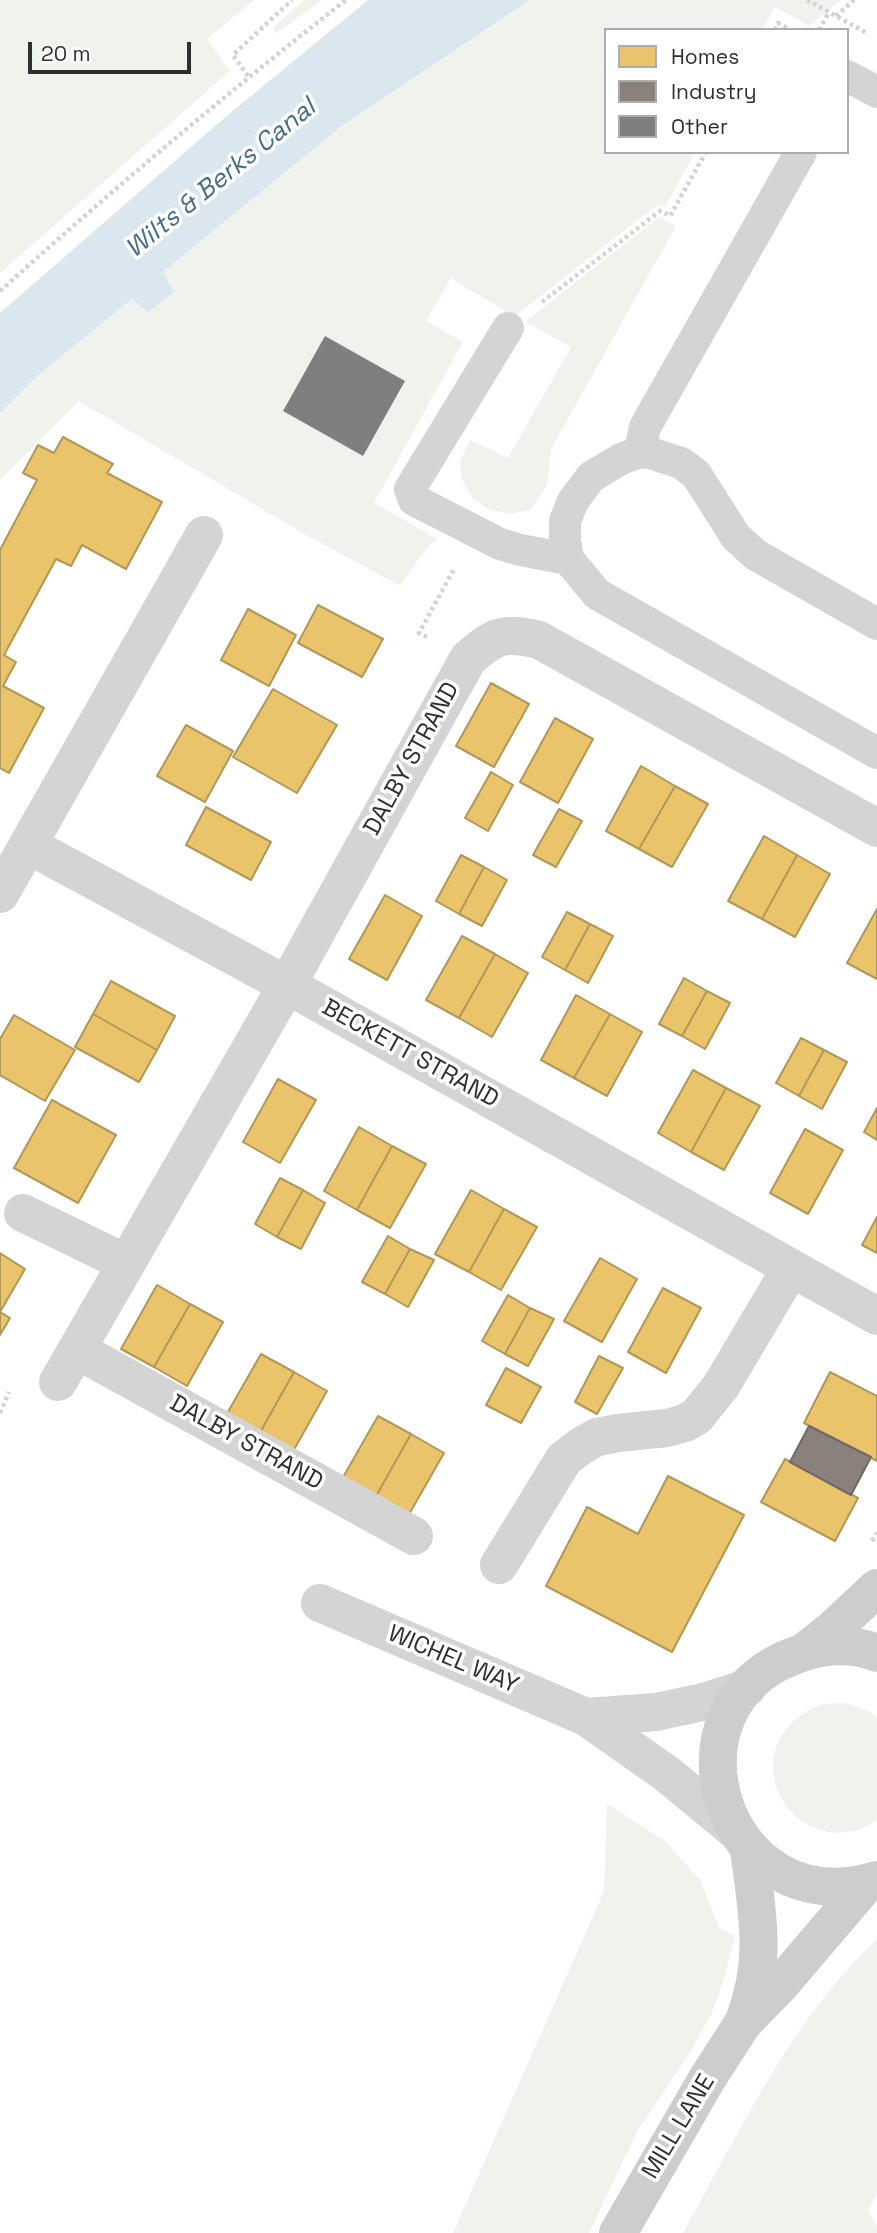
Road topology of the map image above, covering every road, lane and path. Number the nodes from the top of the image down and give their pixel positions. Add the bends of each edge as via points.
1 (292, 0) edge
2 (346, 0) edge
3 (807, 0) edge
4 (854, 0) edge
5 (829, 12) junction
6 (836, 16) junction
7 (820, 28) edge
8 (877, 39) edge
9 (248, 76) junction
10 (849, 77) edge
11 (877, 92) edge
12 (705, 154) edge
13 (800, 154) edge
14 (0, 291) edge
15 (508, 328) joint
16 (640, 452) junction
17 (475, 531) junction
18 (204, 535) dead end
19 (568, 559) junction
20 (877, 624) edge
21 (468, 659) junction
22 (877, 753) edge
23 (877, 828) edge
24 (28, 845) junction
25 (0, 894) edge
26 (287, 985) junction
27 (23, 1213) dead end
28 (126, 1263) junction
29 (791, 1268) junction
30 (877, 1316) edge
31 (414, 1536) dead end
32 (499, 1565) dead end
33 (877, 1588) edge
34 (320, 1603) dead end
35 (804, 1652) junction
36 (877, 1653) edge
37 (747, 1688) junction
38 (586, 1717) junction
39 (742, 1839) junction
40 (872, 1882) edge
41 (743, 2023) junction
42 (618, 2233) edge

1 - 9 path via 233,55
2 - 9 path
3 - 5 path
4 - 6 path
5 - 6 path
5 - 7 path
6 - 8 path
9 - 14 path
10 - 11 lane
12 - 15 path via 670,216 660,211
13 - 16 lane via 645,427
15 - 17 lane via 410,489 414,500
16 - 19 lane via 591,477 573,501 565,521
16 - 20 lane via 681,463 696,474 736,537 756,555
17 - 19 lane via 500,544
17 - 21 path via 419,633
18 - 24 street
19 - 22 lane via 597,594
21 - 23 street, DALBY STRAND via 494,638 539,640
21 - 26 street, DALBY STRAND
24 - 25 street
24 - 26 street, BECKETT STRAND
26 - 28 street, DALBY STRAND
26 - 29 street, BECKETT STRAND
27 - 28 street
28 - 31 street, DALBY STRAND via 68,1366
29 - 30 street, BECKETT STRAND
29 - 32 street via 721,1386 697,1416 667,1428 597,1437 581,1446 564,1459
33 - 35 street, MILL LANE
34 - 38 street, WICHEL WAY
35 - 36 street, MILL LANE via 839,1646
35 - 37 street, MILL LANE via 773,1665
37 - 38 street, WICHEL WAY via 656,1713
37 - 39 street, MILL LANE via 722,1731 718,1757 720,1794
38 - 39 street, WICHEL WAY via 667,1774
39 - 40 street, MILL LANE via 774,1869 804,1882 835,1887
39 - 41 street, MILL LANE via 757,1899 760,1941 752,1999
40 - 41 street, MILL LANE
41 - 42 street, MILL LANE

